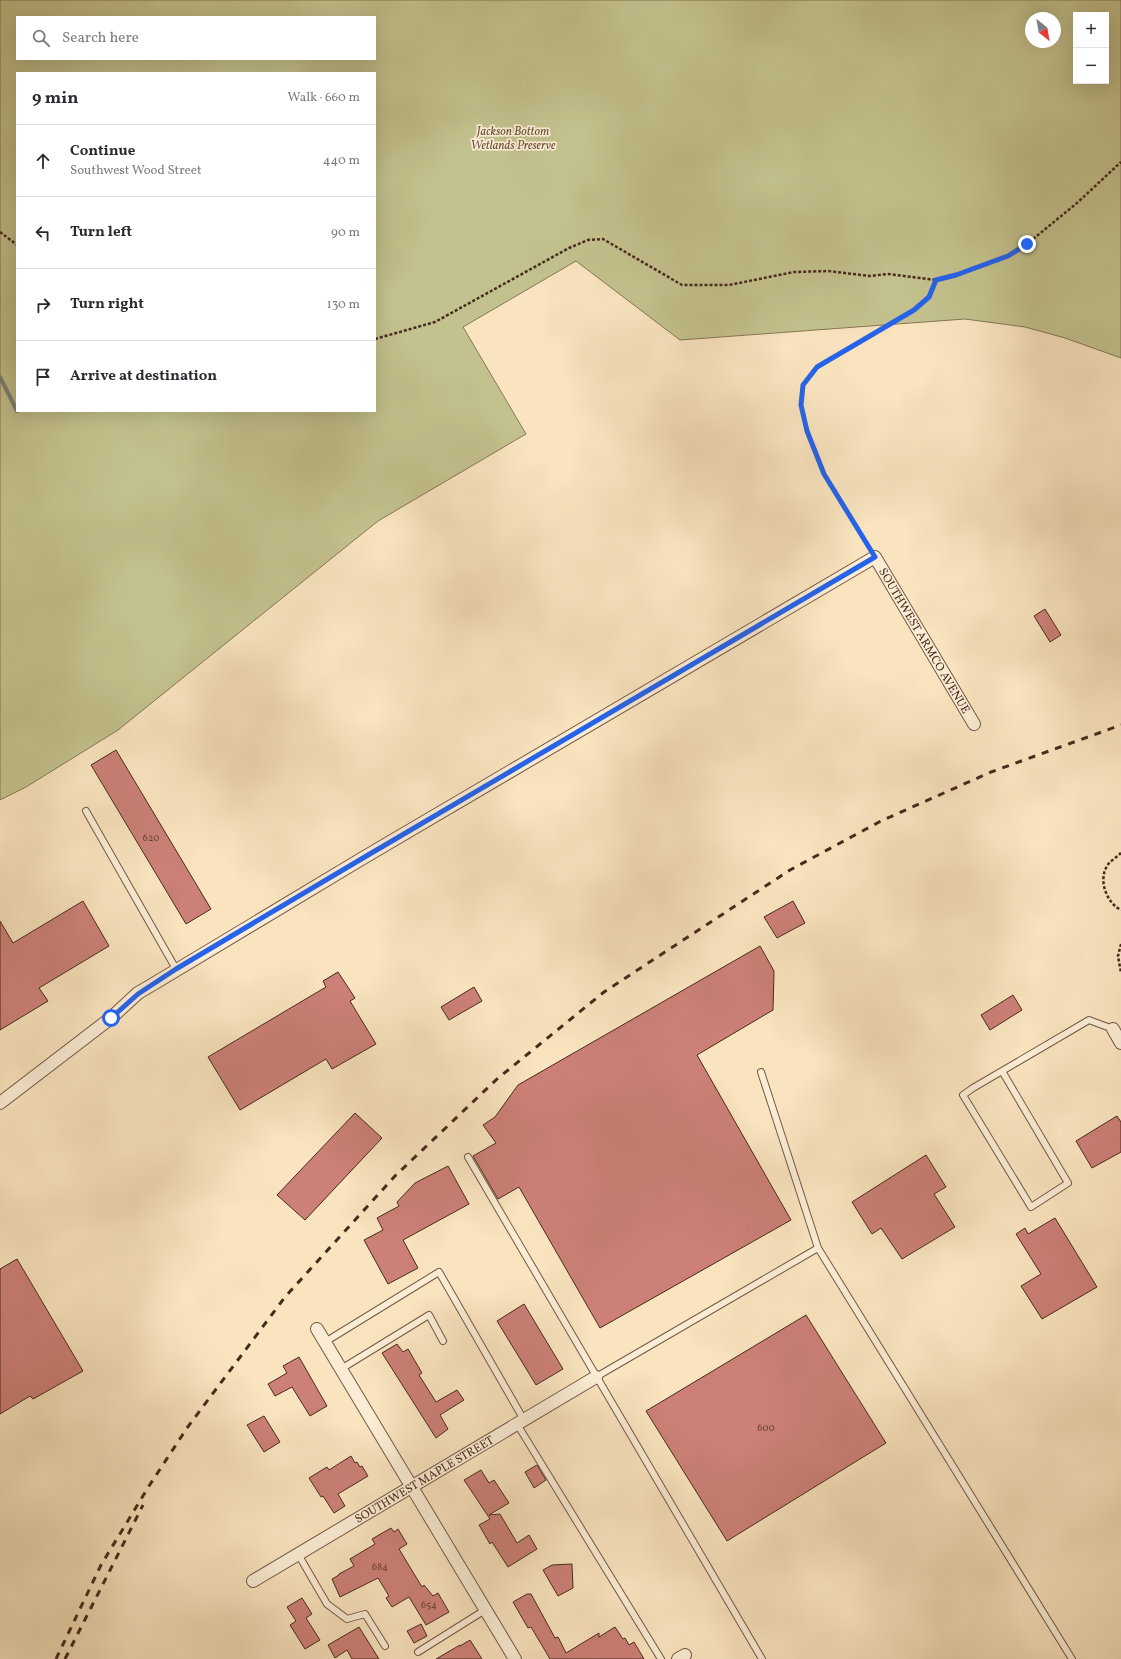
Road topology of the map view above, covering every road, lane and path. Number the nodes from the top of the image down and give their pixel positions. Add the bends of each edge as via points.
1 (1121, 162) edge
2 (0, 232) edge
3 (16, 244) edge
4 (936, 280) junction
5 (376, 339) edge
6 (875, 557) junction
7 (974, 724) dead end
8 (86, 811) dead end
9 (1121, 853) edge
10 (1121, 910) edge
11 (1121, 944) edge
12 (176, 969) junction
13 (1121, 973) edge
14 (1113, 1029) joint
15 (1121, 1043) edge
16 (1002, 1071) junction
17 (761, 1072) dead end
18 (0, 1103) edge
19 (468, 1157) dead end
20 (818, 1248) junction
21 (317, 1329) dead end
22 (442, 1341) dead end
23 (325, 1342) junction
24 (341, 1369) junction
25 (596, 1377) junction
26 (520, 1422) junction
27 (412, 1485) junction
28 (298, 1554) junction
29 (253, 1581) dead end
30 (485, 1610) junction
31 (385, 1646) dead end
32 (418, 1652) dead end
33 (515, 1659) edge
34 (661, 1659) edge
35 (762, 1659) edge
36 (1072, 1659) edge

1 - 4 path via 1027,244 1008,256
2 - 3 path
4 - 5 path via 828,271 794,272 728,285 682,285 603,239 588,240 435,322
4 - 6 path via 929,297 914,310 817,367 803,385 801,405 807,431 824,474
6 - 7 street, SOUTHWEST ARMCO AVENUE
6 - 12 street
8 - 12 lane
9 - 10 path via 1107,866 1104,881 1106,894
11 - 13 path via 1118,956
12 - 18 street via 138,994 111,1018
14 - 15 street
14 - 16 lane via 1089,1020
16 - 16 lane via 963,1095 1031,1207 1068,1183
17 - 20 lane
19 - 25 lane
20 - 25 lane
20 - 36 lane
21 - 23 street
22 - 24 lane via 429,1316
23 - 24 street
23 - 26 lane via 439,1272
24 - 27 street
25 - 26 street, SOUTHWEST MAPLE STREET
25 - 35 lane
26 - 27 street, SOUTHWEST MAPLE STREET
26 - 34 lane
27 - 28 street, SOUTHWEST MAPLE STREET
27 - 30 street
28 - 29 street, SOUTHWEST MAPLE STREET
28 - 31 lane via 328,1604 347,1619 365,1614
30 - 32 lane
30 - 33 street

